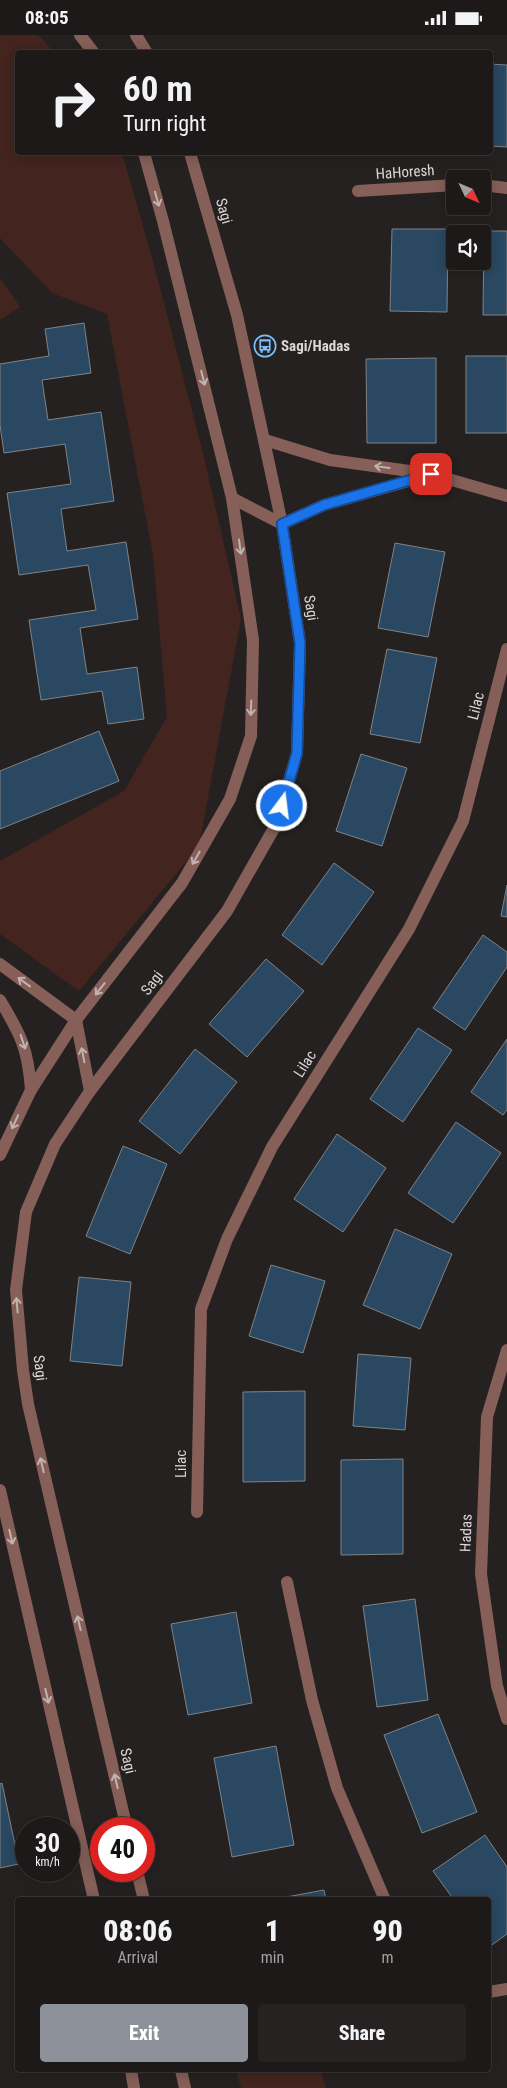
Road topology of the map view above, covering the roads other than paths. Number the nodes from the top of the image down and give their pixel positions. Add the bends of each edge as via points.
1 (80, 35) edge
2 (136, 35) edge
3 (92, 50) edge
4 (145, 50) edge
5 (145, 155) edge
6 (191, 155) edge
7 (446, 186) edge
8 (491, 186) edge
9 (507, 187) edge
10 (358, 191) dead end
11 (265, 440) junction
12 (431, 474) junction
13 (507, 496) edge
14 (232, 498) junction
15 (282, 524) junction
16 (507, 649) edge
17 (0, 964) edge
18 (0, 1000) edge
19 (76, 1020) junction
20 (31, 1090) junction
21 (90, 1091) junction
22 (0, 1155) edge
23 (507, 1350) edge
24 (0, 1490) edge
25 (197, 1512) dead end
26 (287, 1582) dead end
27 (507, 1719) edge
28 (124, 1817) edge
29 (140, 1882) edge
30 (93, 1897) edge
31 (143, 1897) edge
32 (385, 1897) edge
33 (507, 1989) edge
34 (491, 1992) edge
35 (131, 2072) edge
36 (181, 2072) edge
37 (134, 2088) edge
38 (185, 2088) edge

1 - 3 street
2 - 4 street
5 -> 14 street
6 - 11 street, Sagi via 237,315
7 - 10 street, HaHoresh
8 - 9 street
12 -> 11 street via 330,460
11 - 15 street, Sagi
12 - 13 street
12 - 15 street via 324,505
14 - 15 street
14 -> 19 street via 253,640 251,736 230,799 182,883
15 - 21 street, Sagi via 300,643 297,753 277,823 227,911
16 - 25 street, Lilac via 463,821 409,929 272,1147 227,1239 201,1309
19 -> 17 street
18 -> 20 street via 21,1035 29,1063
19 - 20 street
21 -> 19 street
20 -> 22 street
28 -> 21 street, Sagi via 28,1404 16,1290 26,1212 55,1144
23 - 27 street, Hadas via 487,1417 481,1574 497,1686
24 -> 30 street
26 - 32 street via 312,1700 337,1788
29 - 31 street
33 - 34 street
35 - 37 street
36 - 38 street

